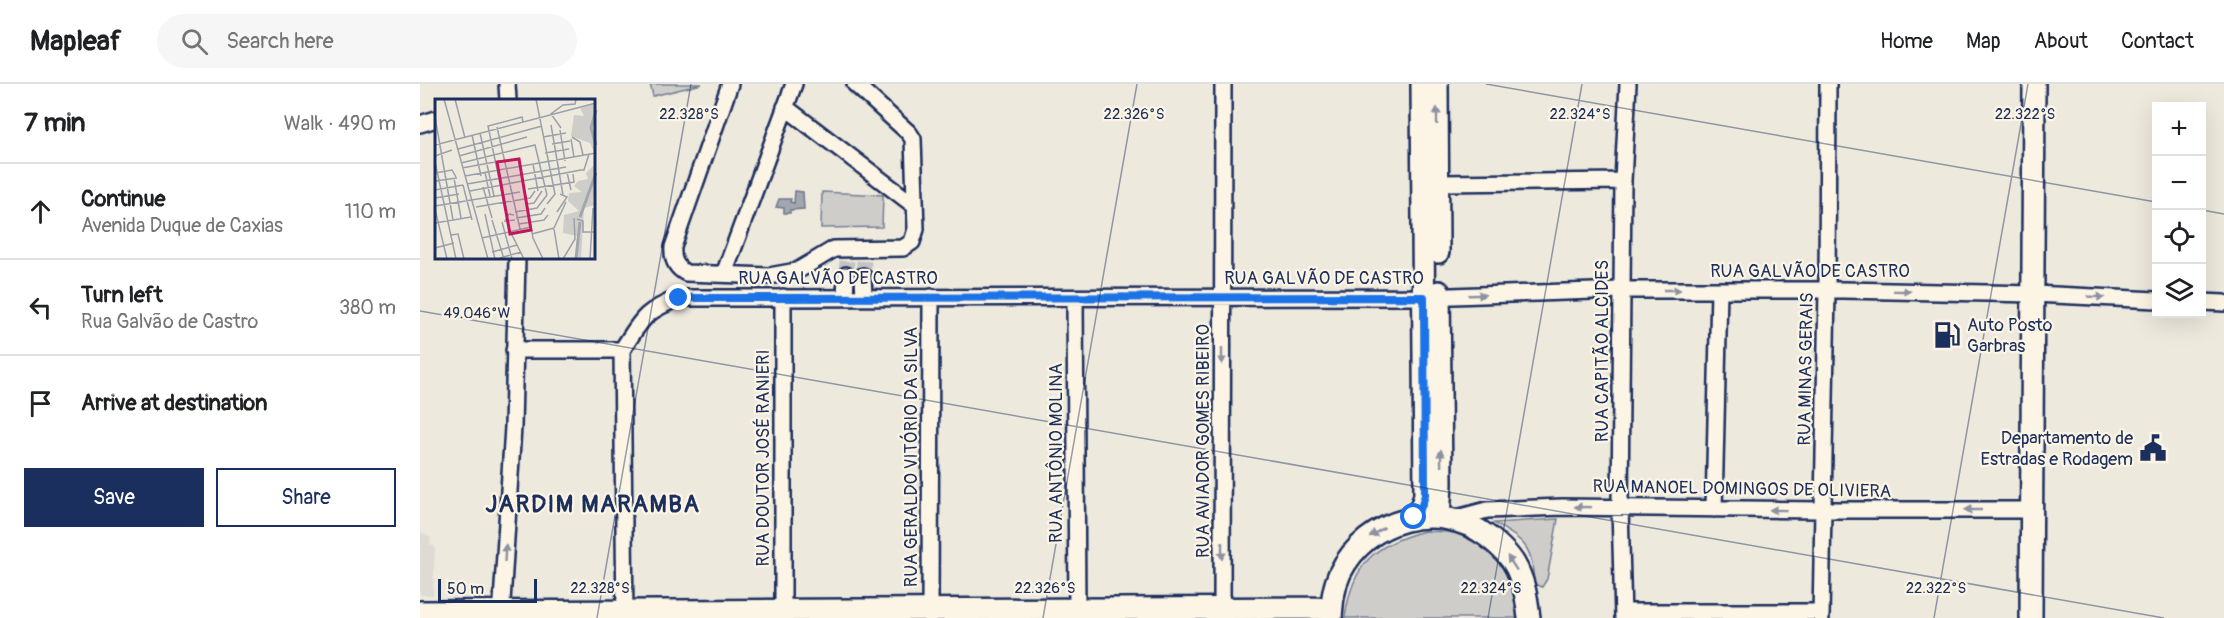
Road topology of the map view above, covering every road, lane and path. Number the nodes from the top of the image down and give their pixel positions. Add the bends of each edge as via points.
1 (729, 84) edge
2 (794, 84) edge
3 (855, 84) edge
4 (1223, 84) edge
5 (1422, 84) edge
6 (1437, 84) edge
7 (1628, 84) edge
8 (1828, 84) edge
9 (2034, 84) edge
10 (785, 106) junction
11 (435, 119) edge
12 (420, 124) edge
13 (1623, 181) junction
14 (1438, 183) junction
15 (915, 206) junction
16 (517, 260) edge
17 (847, 261) junction
18 (864, 262) junction
19 (724, 274) junction
20 (1621, 290) junction
21 (1719, 290) junction
22 (1827, 290) junction
23 (2034, 294) junction
24 (783, 297) junction
25 (845, 297) junction
26 (864, 297) junction
27 (931, 297) junction
28 (1432, 297) junction
29 (1075, 298) junction
30 (1222, 298) junction
31 (2152, 300) edge
32 (2206, 302) edge
33 (2224, 303) edge
34 (514, 350) junction
35 (622, 350) junction
36 (1620, 507) junction
37 (1714, 509) junction
38 (1823, 510) junction
39 (2031, 510) junction
40 (1414, 517) junction
41 (1446, 518) junction
42 (1077, 609) junction
43 (420, 612) edge
44 (1222, 613) edge
45 (1331, 613) edge
46 (783, 614) edge
47 (930, 614) edge
48 (501, 615) edge
49 (624, 615) edge
50 (1623, 615) edge
51 (1821, 615) edge
52 (1529, 618) edge
53 (2031, 618) edge

1 - 19 street via 672,255 676,266 686,273
2 - 10 street
3 - 15 street via 913,139
4 - 30 street, RUA AVIADOR GOMES RIBEIRO
5 - 28 main road
14 -> 6 main road
7 - 13 street, RUA CAPITÃO ALCIDES
8 - 22 street, RUA MINAS GERAIS
9 - 23 main road
10 - 15 street
10 - 19 street
11 - 12 street
13 - 14 street
13 - 20 street, RUA CAPITÃO ALCIDES
14 - 28 main road
15 - 18 street via 912,242 903,248 874,247
16 - 34 street
17 - 18 street
17 - 19 street via 834,249 796,271 768,276
17 - 25 street
18 - 26 street
20 -> 21 street, RUA GALVÃO DE CASTRO
28 -> 20 street, RUA GALVÃO DE CASTRO
20 - 36 street, RUA CAPITÃO ALCIDES
21 - 22 street, RUA GALVÃO DE CASTRO
21 - 37 street
22 -> 23 street, RUA GALVÃO DE CASTRO
22 - 38 street, RUA MINAS GERAIS
23 -> 31 street, RUA GALVÃO DE CASTRO
23 - 39 main road
24 - 25 street, RUA GALVÃO DE CASTRO
24 - 35 street, RUA GALVÃO DE CASTRO via 679,298 644,316
24 - 46 street, RUA DOUTOR JOSÉ RANIERI
25 - 26 street, RUA GALVÃO DE CASTRO
26 - 27 street, RUA GALVÃO DE CASTRO
27 - 29 street, RUA GALVÃO DE CASTRO
27 - 47 street, RUA GERALDO VITÓRIO DA SILVA
28 - 30 street, RUA GALVÃO DE CASTRO
28 - 40 main road via 1425,495
41 -> 28 main road
29 - 30 street, RUA GALVÃO DE CASTRO
29 - 42 street, RUA ANTÔNIO MOLINA
30 -> 44 street, RUA AVIADOR GOMES RIBEIRO
32 - 33 street
34 - 35 street
48 -> 34 street
35 - 49 street
36 - 37 street, RUA MANOEL DOMINGOS DE OLIVIERA
36 -> 41 street, RUA MANOEL DOMINGOS DE OLIVIERA via 1487,510
36 - 50 street, RUA CAPITÃO ALCIDES
38 -> 37 street, RUA MANOEL DOMINGOS DE OLIVIERA
39 -> 38 street, RUA MANOEL DOMINGOS DE OLIVIERA
38 - 51 street, RUA MINAS GERAIS
39 - 53 main road
40 - 41 main road
40 -> 45 main road via 1370,536 1352,553 1339,574
52 -> 41 main road via 1526,592 1516,567 1500,545 1478,529
42 - 44 main road
42 - 47 main road
43 - 48 main road
44 - 45 main road
46 - 47 main road
46 - 49 main road
48 - 49 main road
50 - 51 street

